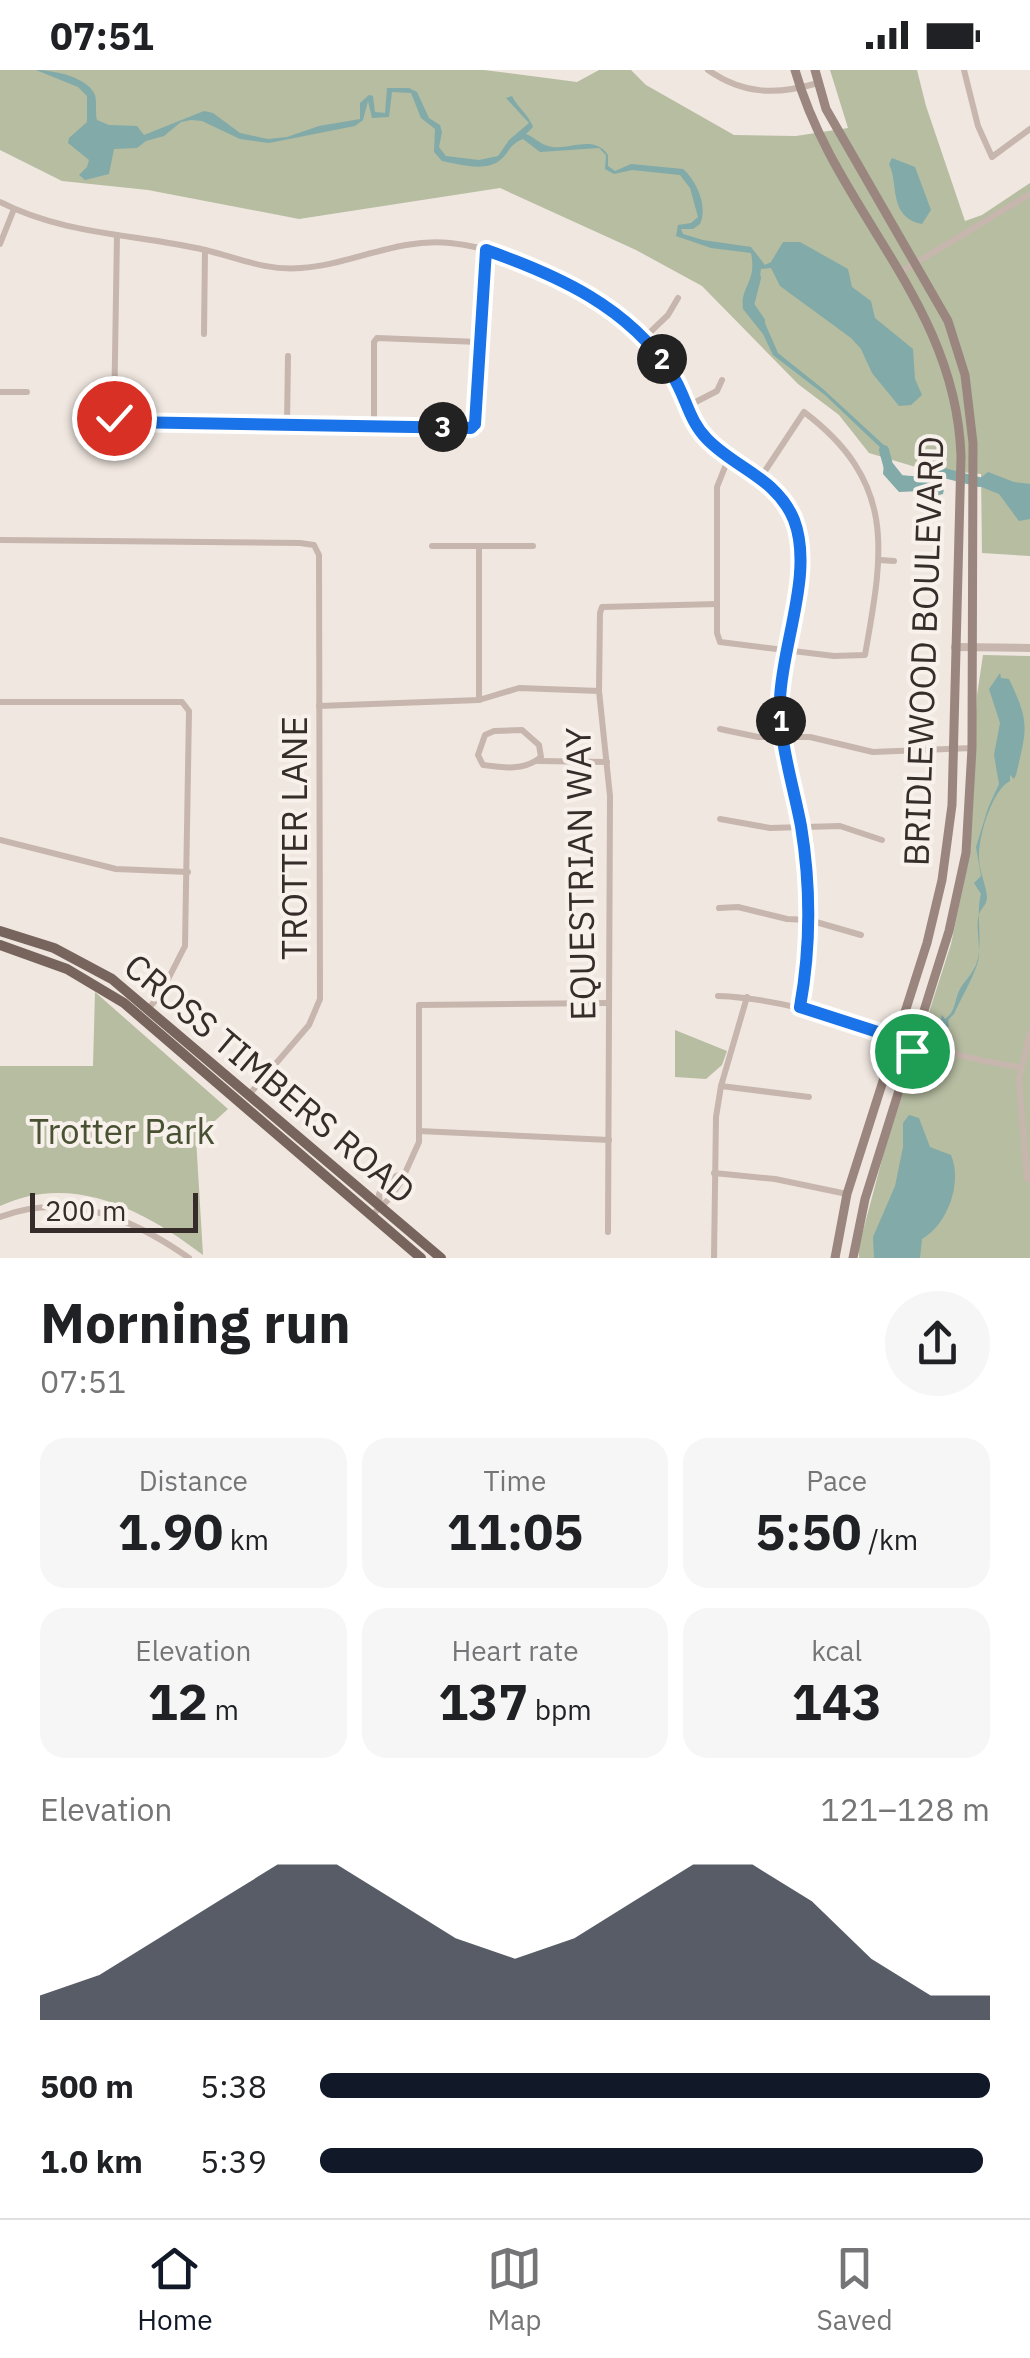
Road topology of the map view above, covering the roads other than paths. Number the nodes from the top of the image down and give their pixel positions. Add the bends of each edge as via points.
1 (708, 70) edge
2 (796, 70) edge
3 (815, 70) edge
4 (964, 70) edge
5 (818, 83) junction
6 (800, 88) junction
7 (1029, 133) edge
8 (1030, 194) edge
9 (0, 202) edge
10 (14, 209) junction
11 (117, 235) junction
12 (0, 244) edge
13 (205, 250) junction
14 (486, 250) junction
15 (916, 262) junction
16 (900, 272) junction
17 (678, 298) dead end
18 (204, 334) dead end
19 (643, 339) junction
20 (479, 342) junction
21 (288, 356) dead end
22 (722, 380) dead end
23 (0, 392) edge
24 (27, 392) dead end
25 (686, 407) junction
26 (287, 424) junction
27 (374, 426) junction
28 (728, 457) junction
29 (760, 477) junction
30 (0, 540) edge
31 (432, 546) dead end
32 (478, 546) junction
33 (533, 546) dead end
34 (880, 560) junction
35 (894, 561) dead end
36 (717, 604) junction
37 (955, 647) junction
38 (974, 647) junction
39 (1030, 648) edge
40 (786, 649) junction
41 (599, 691) junction
42 (954, 695) junction
43 (973, 695) junction
44 (479, 700) junction
45 (0, 702) edge
46 (319, 706) junction
47 (720, 729) dead end
48 (783, 737) junction
49 (954, 748) junction
50 (972, 748) junction
51 (538, 761) junction
52 (606, 762) junction
53 (720, 819) dead end
54 (801, 826) junction
55 (0, 840) edge
56 (882, 840) dead end
57 (188, 872) junction
58 (720, 908) dead end
59 (809, 920) junction
60 (0, 931) edge
61 (861, 935) dead end
62 (0, 945) edge
63 (718, 996) dead end
64 (747, 997) junction
65 (608, 1004) junction
66 (800, 1007) junction
67 (149, 1008) junction
68 (1030, 1033) edge
69 (897, 1038) junction
70 (915, 1044) junction
71 (1020, 1067) junction
72 (721, 1086) junction
73 (250, 1094) junction
74 (810, 1097) dead end
75 (241, 1104) junction
76 (419, 1131) junction
77 (608, 1140) junction
78 (714, 1173) junction
79 (1028, 1179) edge
80 (847, 1194) junction
81 (380, 1205) junction
82 (372, 1215) junction
83 (0, 1217) edge
84 (608, 1232) dead end
85 (189, 1258) edge
86 (421, 1258) edge
87 (442, 1258) edge
88 (714, 1258) edge
89 (834, 1258) edge
90 (853, 1258) edge

1 - 6 street via 742,88
2 - 6 main road, BRIDLEWOOD BOULEVARD
3 - 5 main road, BRIDLEWOOD BOULEVARD
4 - 7 street via 992,156
5 - 6 street
5 - 15 main road, BRIDLEWOOD BOULEVARD via 839,135
6 - 16 main road, BRIDLEWOOD BOULEVARD via 847,185
8 - 15 street
9 - 10 street
10 - 11 street
10 - 12 street
11 - 13 street
11 - 26 street via 114,418
13 - 14 street via 282,269 432,242
13 - 18 street
14 - 19 street via 593,297
14 - 20 street
15 - 16 street
15 - 38 main road, BRIDLEWOOD BOULEVARD via 962,363 971,410
16 - 37 main road, BRIDLEWOOD BOULEVARD via 946,364 960,420
17 - 19 street
19 - 25 street via 672,374
20 - 27 street via 475,424
20 - 27 street via 377,338
21 - 26 street
22 - 25 street via 717,391
23 - 24 street
25 - 28 street
26 - 27 street
28 - 29 street
28 - 36 street via 717,487
29 - 34 street via 804,412 860,473 877,516
29 - 40 street via 786,503 800,542
30 - 46 street, TROTTER LANE via 314,545
31 - 32 street
32 - 33 street
32 - 44 street
34 - 35 street
34 - 40 street via 865,655
36 - 40 street via 720,642
36 - 41 street, EQUESTRIAN WAY via 602,606
37 - 38 street
37 - 42 main road, BRIDLEWOOD BOULEVARD
38 - 39 street
38 - 43 main road, BRIDLEWOOD BOULEVARD
40 - 48 street
41 - 44 street via 519,688
41 - 52 street, EQUESTRIAN WAY
42 - 43 main road
42 - 49 main road, BRIDLEWOOD BOULEVARD
43 - 50 main road, BRIDLEWOOD BOULEVARD
44 - 46 street
45 - 57 street via 182,702 188,711
46 - 73 street, TROTTER LANE via 320,999 308,1025
47 - 48 street
48 - 49 street via 885,753
48 - 54 street
49 - 50 street
49 - 69 main road, BRIDLEWOOD BOULEVARD via 942,880
50 - 70 main road, BRIDLEWOOD BOULEVARD via 962,873
51 - 51 street via 539,745 522,730 482,738 478,755 484,765 525,767
51 - 52 street
52 - 65 street, EQUESTRIAN WAY
53 - 54 street
54 - 56 street via 840,826
54 - 59 street
55 - 57 street via 116,869
57 - 67 street via 186,946
58 - 59 street
59 - 61 street
59 - 66 street
60 - 67 main road, CROSS TIMBERS ROAD via 69,955
62 - 75 main road, CROSS TIMBERS ROAD via 93,982
63 - 64 street
64 - 66 street
64 - 72 street
65 - 76 street via 419,1006
65 - 77 street, EQUESTRIAN WAY
66 - 69 street
67 - 73 main road, CROSS TIMBERS ROAD
68 - 71 street
69 - 70 street
69 - 80 main road, BRIDLEWOOD BOULEVARD
70 - 71 street
70 - 90 main road, BRIDLEWOOD BOULEVARD
71 - 79 street
72 - 74 street
72 - 78 street
73 - 75 street, TROTTER LANE
73 - 81 main road, CROSS TIMBERS ROAD
75 - 82 main road, CROSS TIMBERS ROAD
76 - 77 street
76 - 81 street via 415,1152 379,1194
77 - 84 street, EQUESTRIAN WAY
78 - 80 street
78 - 88 street
80 - 89 main road, BRIDLEWOOD BOULEVARD
81 - 82 street
81 - 87 main road, CROSS TIMBERS ROAD
82 - 86 main road, CROSS TIMBERS ROAD
83 - 85 street via 52,1206 111,1214

